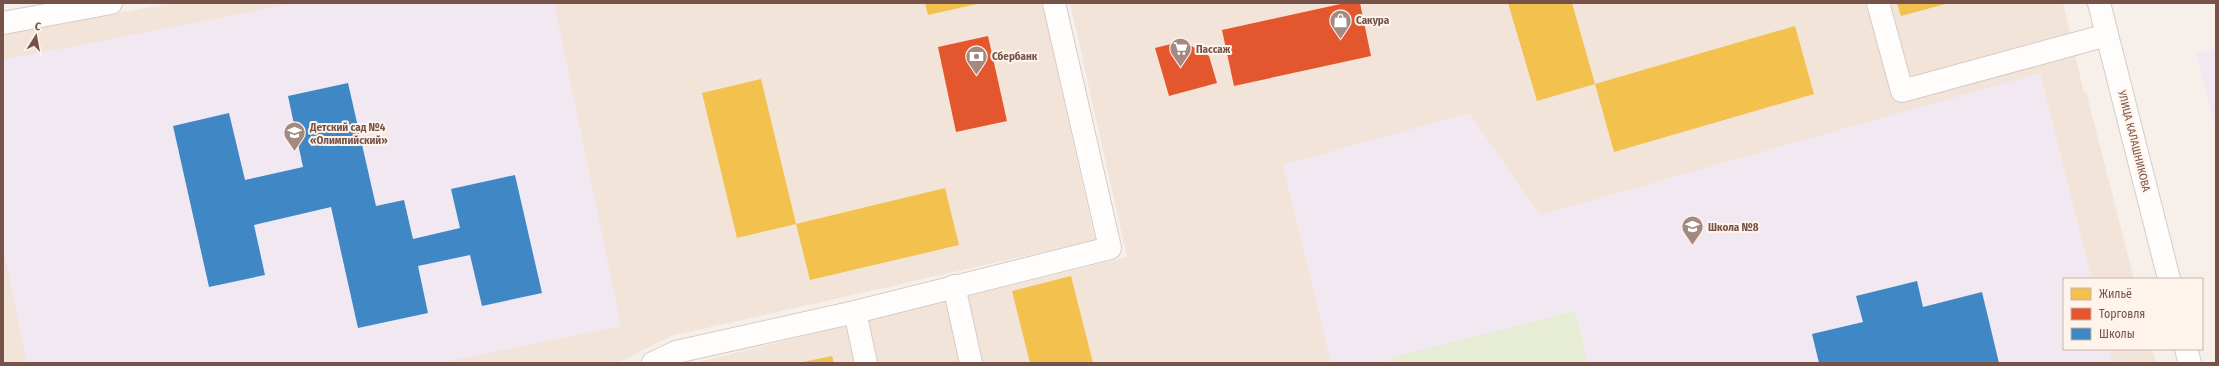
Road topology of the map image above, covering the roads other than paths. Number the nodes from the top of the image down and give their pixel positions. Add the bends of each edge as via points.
1 (111, 3) edge
2 (1054, 3) edge
3 (1878, 3) edge
4 (2099, 3) edge
5 (3, 23) edge
6 (2107, 35) junction
7 (2169, 278) edge
8 (954, 286) junction
9 (855, 312) junction
10 (2186, 350) edge
11 (678, 357) edge
12 (653, 363) edge
13 (866, 363) edge
14 (972, 363) edge
15 (2190, 363) edge

1 - 5 street
2 - 8 street via 1110,248
3 - 6 street via 1902,91
4 - 6 street, УЛИЦА КАЛАШНИКОВА
6 - 7 street, УЛИЦА КАЛАШНИКОВА
8 - 9 street
8 - 14 street
9 - 11 street
9 - 13 street
10 - 15 street
11 - 12 street

